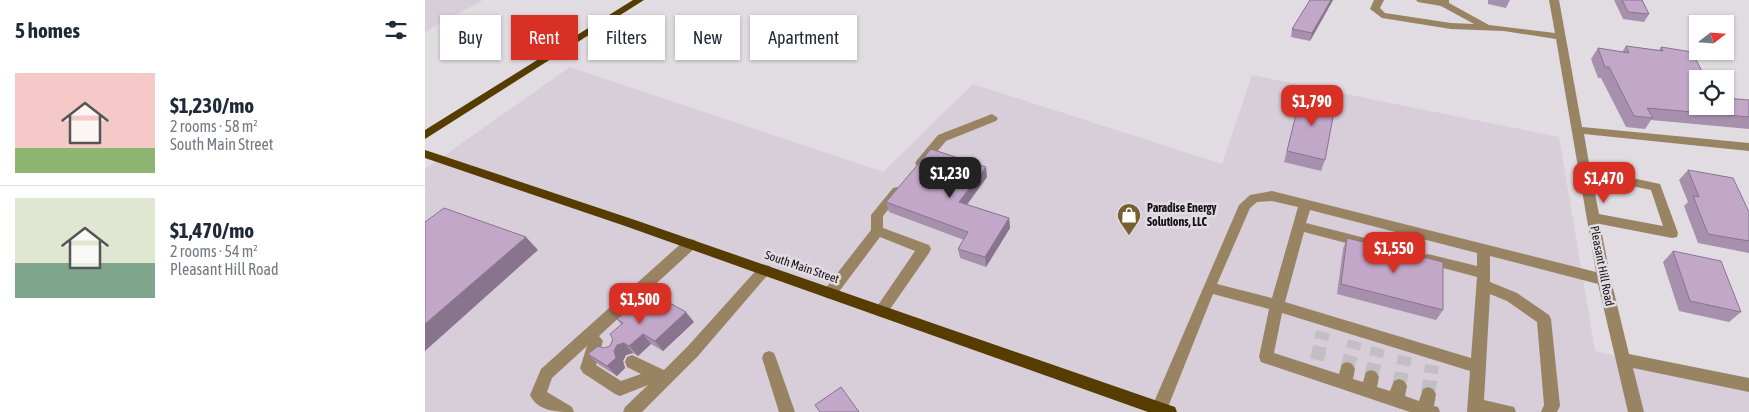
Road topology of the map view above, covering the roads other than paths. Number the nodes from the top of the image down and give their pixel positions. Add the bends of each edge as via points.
1 (639, 0) edge
2 (1379, 0) edge
3 (1421, 0) edge
4 (1554, 0) edge
5 (1444, 2) edge
6 (1487, 28) junction
7 (1561, 38) junction
8 (992, 118) dead end
9 (1577, 130) junction
10 (425, 135) edge
11 (1749, 147) edge
12 (425, 154) edge
13 (1585, 172) junction
14 (1305, 204) junction
15 (1593, 218) junction
16 (1299, 226) junction
17 (877, 231) junction
18 (690, 244) junction
19 (1383, 247) edge
20 (1483, 250) junction
21 (1419, 257) edge
22 (765, 270) junction
23 (1484, 279) junction
24 (1604, 280) junction
25 (1209, 288) junction
26 (830, 293) junction
27 (1277, 305) junction
28 (881, 311) junction
29 (591, 338) junction
30 (613, 350) edge
31 (769, 358) dead end
32 (1623, 359) junction
33 (632, 362) dead end
34 (1477, 366) junction
35 (662, 376) junction
36 (1749, 385) edge
37 (1428, 405) edge
38 (1475, 409) edge
39 (1164, 410) edge
40 (566, 412) edge
41 (631, 412) edge
42 (787, 412) edge
43 (1508, 412) edge
44 (1549, 412) edge
45 (1636, 412) edge

1 - 10 main road
2 - 6 street via 1375,8 1382,15
3 - 5 street
4 - 7 street, Pleasant Hill Road
5 - 6 street
6 - 7 street
7 - 9 street, Pleasant Hill Road
8 - 17 street via 942,138 877,215
9 - 11 street
9 - 13 street, Pleasant Hill Road
12 - 18 main road, South Main Street
13 - 15 street, Pleasant Hill Road
13 - 15 street via 1656,187 1672,233
14 - 16 street
14 - 20 street
14 - 25 street via 1270,196 1258,196 1248,201
15 - 24 street, Pleasant Hill Road
16 - 19 street
16 - 27 street
17 - 26 street
17 - 28 street via 924,249
18 - 22 main road, South Main Street
18 - 29 street
20 - 23 street
20 - 24 street
21 - 23 street
22 - 26 main road, South Main Street
22 - 35 street
23 - 34 street
23 - 44 street via 1544,319 1552,406
24 - 32 street, Pleasant Hill Road
25 - 27 street
25 - 39 street
26 - 28 main road, South Main Street
27 - 34 street via 1324,326 1433,360
27 - 37 street via 1266,357 1346,376
28 - 39 main road, South Main Street
29 - 30 street
29 - 35 street via 589,368 620,389
29 - 40 street via 546,374 538,395
31 - 42 street
32 - 36 street
32 - 45 street, Pleasant Hill Road
33 - 35 street
34 - 38 street
35 - 41 street
38 - 43 street

